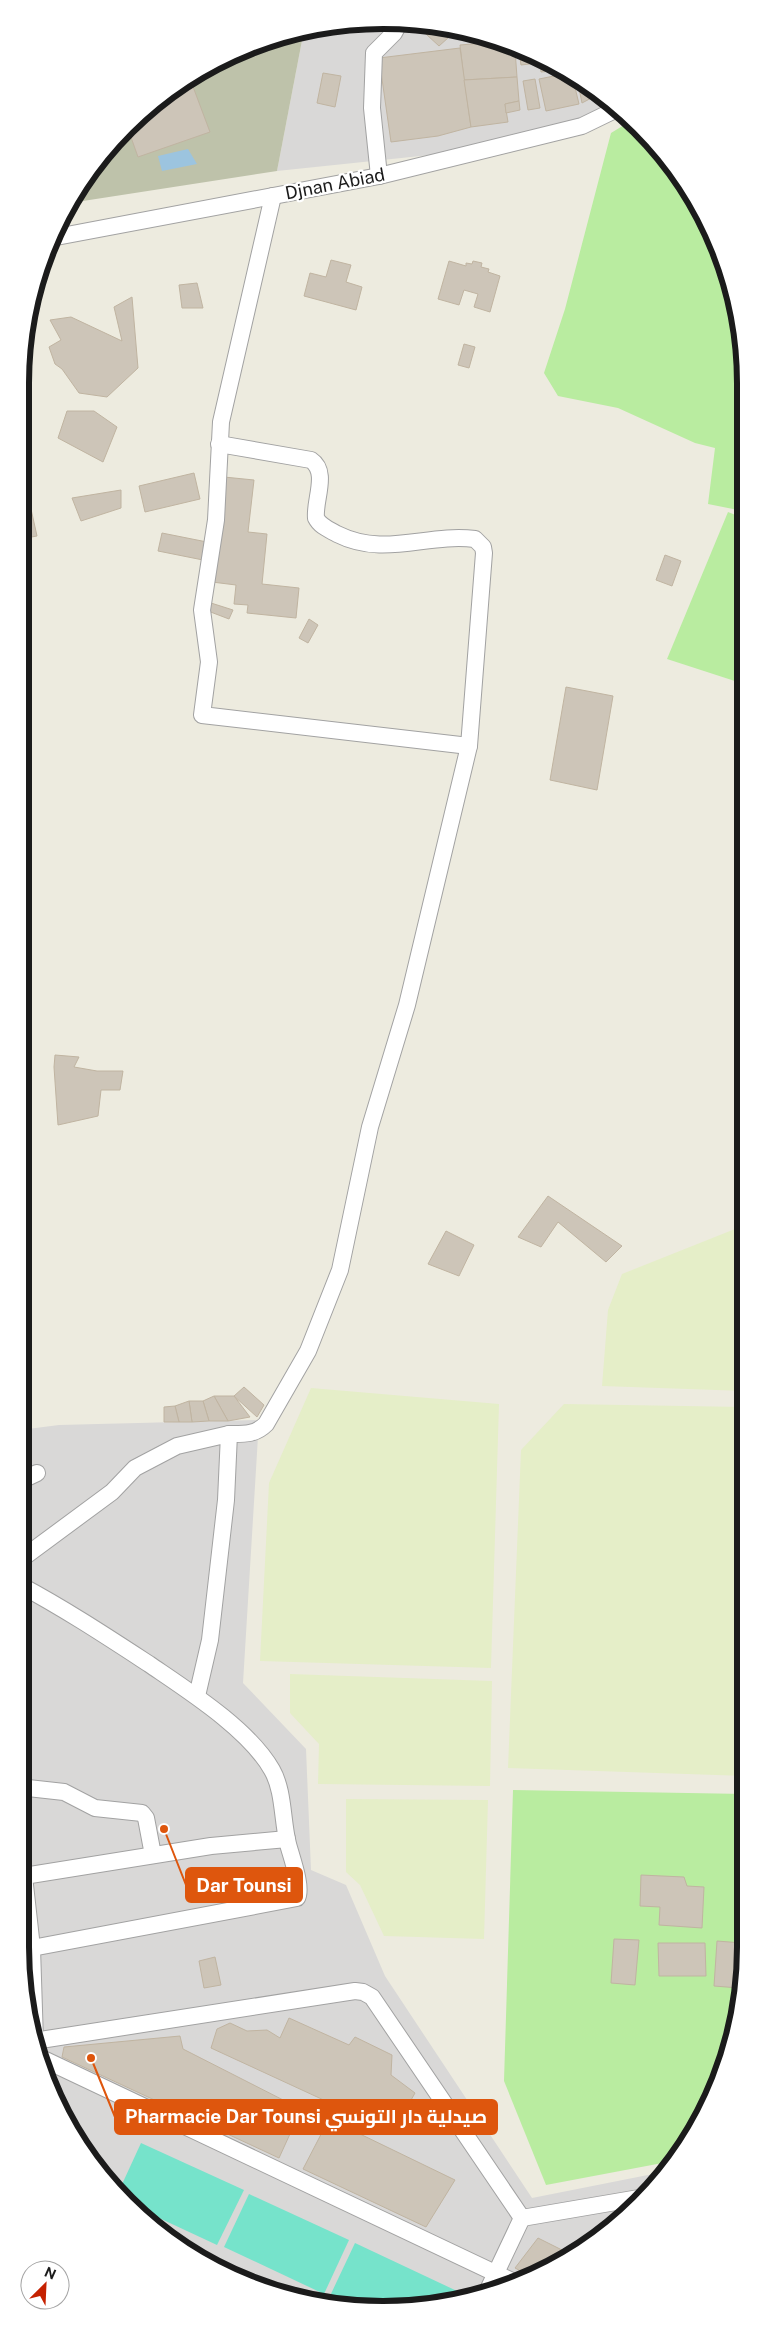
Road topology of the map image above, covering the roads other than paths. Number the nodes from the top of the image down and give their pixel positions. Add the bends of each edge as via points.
1 (396, 30) edge
2 (611, 112) edge
3 (379, 176) junction
4 (273, 196) junction
5 (61, 236) edge
6 (220, 444) junction
7 (469, 746) junction
8 (229, 1434) junction
9 (36, 1473) dead end
10 (29, 1476) edge
11 (29, 1553) edge
12 (29, 1590) edge
13 (197, 1696) junction
14 (29, 1788) edge
15 (287, 1839) junction
16 (153, 1855) junction
17 (29, 1875) edge
18 (29, 1938) edge
19 (32, 1948) junction
20 (34, 2003) edge
21 (41, 2040) edge
22 (48, 2061) edge
23 (621, 2207) edge
24 (522, 2218) junction
25 (496, 2273) junction
26 (507, 2278) edge
27 (491, 2284) edge

1 - 3 street via 374,53 372,108
2 - 3 street, Djnan Abiad via 566,130
3 - 4 street, Djnan Abiad
4 - 5 street, Djnan Abiad
4 - 6 street via 230,378
6 - 7 street via 315,462 320,479 316,518 323,527 342,537 374,546 469,538 479,542 484,553
6 - 7 street via 216,520 202,610 209,662 202,715
7 - 8 street via 409,996 370,1127 340,1270 308,1350 266,1424 249,1434
8 - 11 street via 177,1446 135,1468 112,1492
8 - 13 street via 226,1500 210,1640
9 - 10 street
12 - 13 street via 78,1616
13 - 15 street via 236,1729 272,1770
14 - 16 street via 64,1792 95,1808 142,1813 146,1818
15 - 16 street
15 - 19 street via 299,1885 297,1898
16 - 17 street
18 - 19 street
19 - 20 street
21 - 24 street via 363,1992 372,1997
22 - 25 street
23 - 24 street
24 - 25 street
25 - 26 street
25 - 27 street

